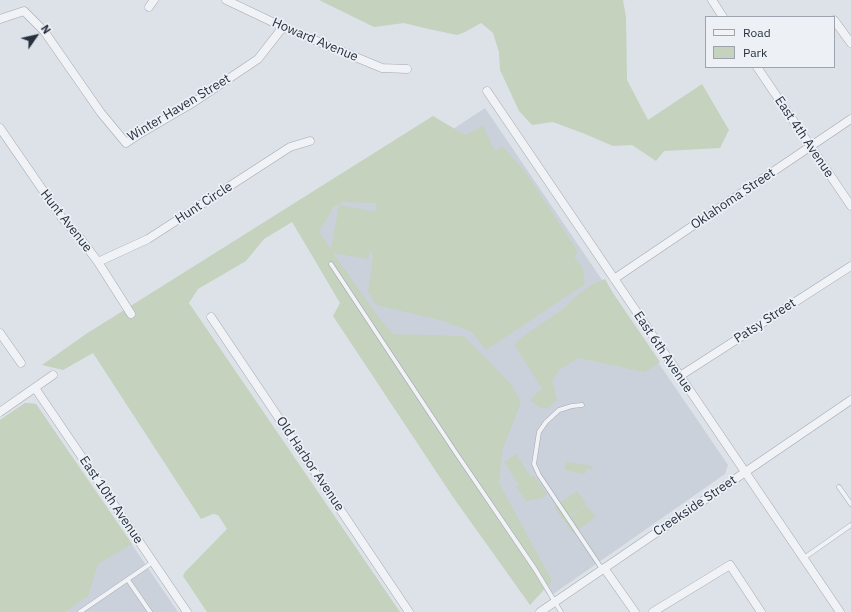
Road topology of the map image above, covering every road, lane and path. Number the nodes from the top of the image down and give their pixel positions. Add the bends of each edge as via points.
1 (226, 0) edge
2 (712, 0) edge
3 (722, 16) edge
4 (0, 19) edge
5 (835, 21) edge
6 (283, 27) junction
7 (851, 43) edge
8 (759, 68) edge
9 (407, 69) dead end
10 (487, 91) dead end
11 (851, 119) edge
12 (0, 128) edge
13 (310, 141) dead end
14 (811, 146) junction
15 (851, 206) edge
16 (98, 262) junction
17 (331, 264) dead end
18 (851, 266) edge
19 (614, 280) junction
20 (131, 314) dead end
21 (211, 317) dead end
22 (0, 333) edge
23 (21, 363) dead end
24 (53, 375) dead end
25 (680, 376) junction
26 (35, 388) junction
27 (851, 400) edge
28 (582, 405) dead end
29 (0, 412) edge
30 (745, 472) junction
31 (839, 487) dead end
32 (851, 504) edge
33 (851, 525) edge
34 (803, 558) junction
35 (154, 562) junction
36 (603, 569) junction
37 (128, 580) junction
38 (554, 602) junction
39 (80, 612) edge
40 (150, 612) edge
41 (187, 612) edge
42 (409, 612) edge
43 (540, 612) edge
44 (560, 612) edge
45 (635, 612) edge
46 (653, 612) edge
47 (761, 612) edge
48 (840, 612) edge

1 - 6 street, Howard Avenue
2 - 3 street
4 - 6 street, Winter Haven Street via 24,11 44,31 101,113 126,143 258,60
5 - 7 street
6 - 9 street, Howard Avenue via 382,68
8 - 14 street, East 4th Avenue
10 - 19 street, East 6th Avenue
11 - 14 street, Oklahoma Street
12 - 16 street, Hunt Avenue via 62,218
13 - 16 street, Hunt Circle via 290,147 148,239
14 - 15 street, East 4th Avenue
14 - 19 street, Oklahoma Street
16 - 20 street, Hunt Avenue
17 - 38 lane via 535,569
18 - 25 street, Patsy Street
19 - 25 street, East 6th Avenue
21 - 42 street, Old Harbor Avenue
22 - 23 street
24 - 26 street
25 - 30 street, East 6th Avenue
26 - 29 street
26 - 35 street, East 10th Avenue
27 - 30 street, Creekside Street
28 - 36 lane via 559,410 546,422 539,432 534,464
30 - 34 street, East 6th Avenue
30 - 36 street, Creekside Street
31 - 32 lane
33 - 34 lane
34 - 48 street, East 6th Avenue
35 - 37 lane
35 - 41 street, East 10th Avenue
36 - 38 street, Creekside Street
36 - 45 street
37 - 39 lane
37 - 40 lane
38 - 43 street, Creekside Street
38 - 44 lane
46 - 47 street via 730,565

